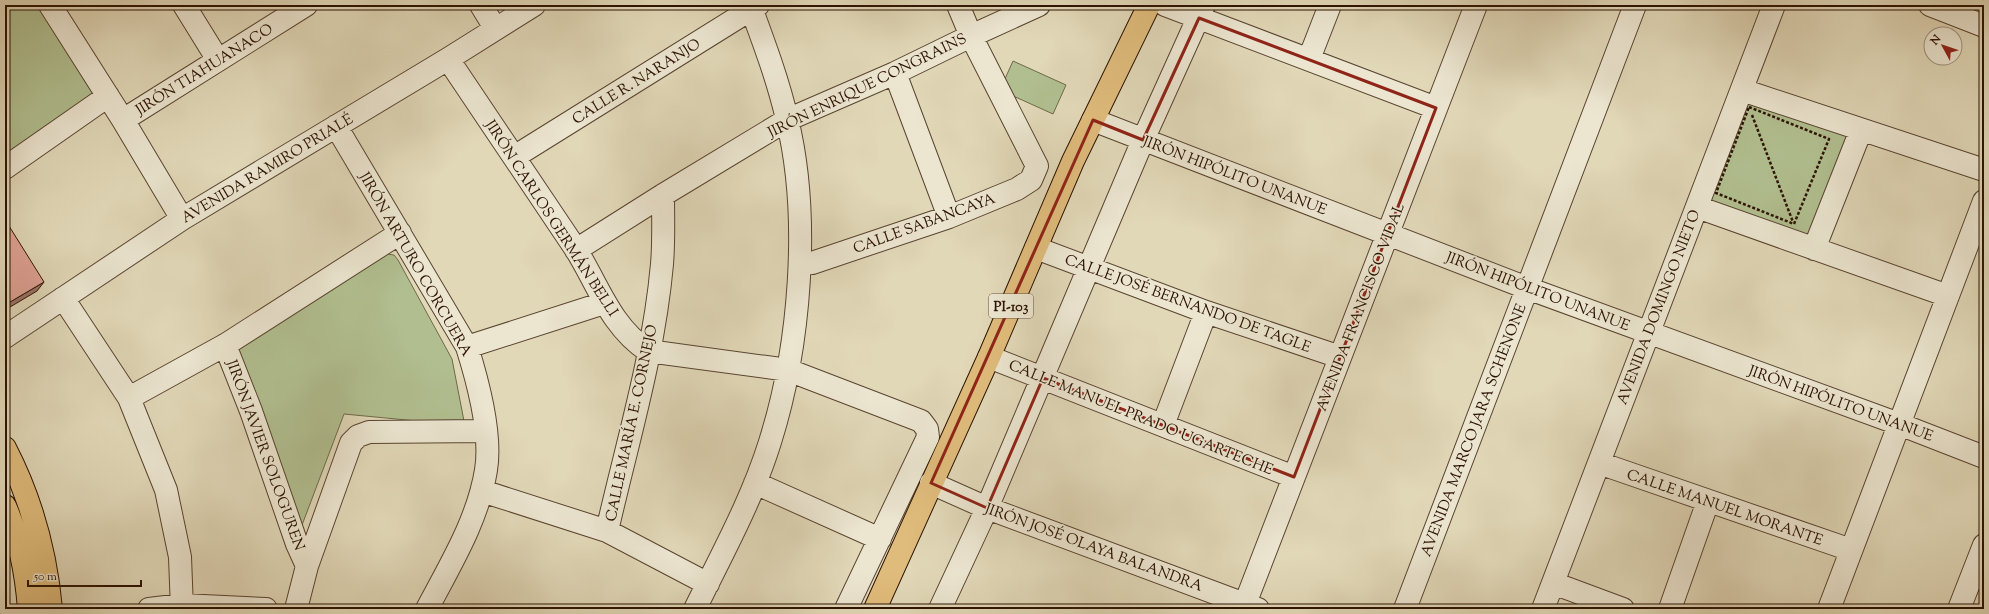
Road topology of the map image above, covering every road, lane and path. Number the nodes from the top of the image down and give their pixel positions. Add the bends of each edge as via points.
1 (50, 5) edge
2 (184, 5) edge
3 (306, 5) edge
4 (481, 5) edge
5 (534, 5) edge
6 (958, 5) edge
7 (1040, 5) edge
8 (1149, 5) edge
9 (1165, 5) edge
10 (1330, 5) edge
11 (1476, 5) edge
12 (1635, 5) edge
13 (1774, 5) edge
14 (1930, 5) edge
15 (753, 6) edge
16 (1202, 11) edge
17 (1984, 26) edge
18 (495, 28) junction
19 (970, 36) junction
20 (448, 59) junction
21 (1309, 59) junction
22 (218, 60) junction
23 (895, 73) junction
24 (108, 96) junction
25 (1745, 98) junction
26 (1436, 108) junction
27 (123, 120) junction
28 (788, 120) junction
29 (1093, 120) junction
30 (336, 126) junction
31 (1861, 130) junction
32 (1143, 140) junction
33 (514, 157) junction
34 (5, 168) edge
35 (1984, 170) edge
36 (663, 194) junction
37 (1984, 201) edge
38 (1697, 207) junction
39 (949, 217) junction
40 (182, 218) junction
41 (1794, 224) junction
42 (400, 233) junction
43 (1388, 234) junction
44 (1036, 248) junction
45 (1814, 249) junction
46 (576, 250) junction
47 (800, 264) junction
48 (1089, 268) junction
49 (1527, 288) junction
50 (1948, 296) junction
51 (63, 298) junction
52 (604, 303) junction
53 (1206, 312) junction
54 (1648, 333) junction
55 (5, 337) edge
56 (225, 345) junction
57 (467, 347) junction
58 (648, 350) junction
59 (989, 357) junction
60 (1340, 357) junction
61 (788, 370) junction
62 (1043, 378) junction
63 (128, 398) junction
64 (1899, 424) junction
65 (1164, 425) junction
66 (486, 431) junction
67 (5, 448) edge
68 (1984, 457) edge
69 (1598, 463) junction
70 (1294, 477) junction
71 (755, 483) junction
72 (931, 483) junction
73 (482, 491) junction
74 (1708, 501) junction
75 (5, 506) edge
76 (987, 508) junction
77 (608, 531) junction
78 (880, 539) junction
79 (1984, 545) edge
80 (1851, 550) junction
81 (307, 566) junction
82 (1553, 583) junction
83 (708, 584) junction
84 (182, 607) edge
85 (881, 607) edge
86 (1249, 607) edge
87 (29, 609) edge
88 (51, 609) edge
89 (149, 609) edge
90 (266, 609) edge
91 (296, 609) edge
92 (426, 609) edge
93 (695, 609) edge
94 (846, 609) edge
95 (940, 609) edge
96 (1405, 609) edge
97 (1543, 609) edge
98 (1623, 609) edge
99 (1670, 609) edge
100 (1829, 609) edge
101 (1959, 609) edge

1 - 24 street
2 - 22 street
3 - 22 street, JIRÓN TIAHUANACO
4 - 18 street
5 - 18 street, AVENIDA RAMIRO PRIALÉ
6 - 19 street
7 - 19 street, JIRÓN ENRIQUE CONGRAINS
8 - 29 main road, PI-103
9 - 16 street
10 - 21 street
11 - 26 street, AVENIDA FRANCISCO VIDAL
12 - 49 street, AVENIDA MARCO JARA SCHENONE
13 - 25 street, AVENIDA DOMINGO NIETO
14 - 17 street
15 - 28 street
15 - 33 street, CALLE R. NARANJO
16 - 21 street
16 - 32 street
18 - 20 street, AVENIDA RAMIRO PRIALÉ
19 - 23 street, JIRÓN ENRIQUE CONGRAINS
19 - 39 street, CALLE SABANCAYA via 1037,166 1031,180 1017,189
20 - 30 street, AVENIDA RAMIRO PRIALÉ
20 - 33 street, JIRÓN CARLOS GERMÁN BELLI
21 - 26 street
22 - 27 street, JIRÓN TIAHUANACO
23 - 28 street, JIRÓN ENRIQUE CONGRAINS
23 - 39 street
24 - 27 street
24 - 34 street
25 - 31 street
25 - 38 street, AVENIDA DOMINGO NIETO
25 - 41 path
25 - 41 path via 1716,193
25 - 41 path via 1829,139
26 - 43 street, AVENIDA FRANCISCO VIDAL
27 - 40 street
28 - 36 street, JIRÓN ENRIQUE CONGRAINS
28 - 47 street via 799,207
29 - 32 street, JIRÓN HIPÓLITO UNANUE
29 - 44 main road, PI-103
30 - 40 street, AVENIDA RAMIRO PRIALÉ
30 - 42 street, JIRÓN ARTURO CORCUERA
31 - 35 street
31 - 45 street
32 - 43 street, JIRÓN HIPÓLITO UNANUE
32 - 48 street
33 - 46 street, JIRÓN CARLOS GERMÁN BELLI
36 - 46 street, JIRÓN ENRIQUE CONGRAINS
36 - 58 street, CALLE MARÍA E. CORNEJO via 662,263
37 - 50 street
38 - 45 street
38 - 54 street, AVENIDA DOMINGO NIETO
39 - 47 street, CALLE SABANCAYA via 812,263
40 - 51 street, AVENIDA RAMIRO PRIALÉ
42 - 56 street
42 - 57 street, JIRÓN ARTURO CORCUERA
43 - 49 street, JIRÓN HIPÓLITO UNANUE
43 - 60 street, AVENIDA FRANCISCO VIDAL
44 - 48 street, CALLE JOSÉ BERNANDO DE TAGLE
44 - 59 main road, PI-103
45 - 50 street
46 - 52 street, JIRÓN CARLOS GERMÁN BELLI
47 - 61 street
48 - 53 street, CALLE JOSÉ BERNANDO DE TAGLE
48 - 62 street
49 - 54 street, JIRÓN HIPÓLITO UNANUE
49 - 96 street, AVENIDA MARCO JARA SCHENONE
50 - 64 street
51 - 55 street, AVENIDA RAMIRO PRIALÉ
51 - 63 street
52 - 57 street
52 - 58 street, JIRÓN CARLOS GERMÁN BELLI via 633,341
53 - 60 street, CALLE JOSÉ BERNANDO DE TAGLE
53 - 65 street
54 - 64 street, JIRÓN HIPÓLITO UNANUE
54 - 69 street, AVENIDA DOMINGO NIETO
56 - 63 street
56 - 81 street, JIRÓN JAVIER SOLOGUREN
57 - 66 street, JIRÓN ARTURO CORCUERA via 477,379
58 - 61 street
58 - 77 street, CALLE MARÍA E. CORNEJO via 638,405
59 - 62 street, CALLE MANUEL PRADO UGARTECHE
59 - 72 main road, PI-103
60 - 70 street, AVENIDA FRANCISCO VIDAL
61 - 71 street via 770,442
61 - 78 street via 921,421 927,429 928,438
62 - 65 street, CALLE MANUEL PRADO UGARTECHE
62 - 76 street
63 - 84 street via 166,490 180,557
64 - 68 street, JIRÓN HIPÓLITO UNANUE
64 - 80 street
65 - 70 street, CALLE MANUEL PRADO UGARTECHE
66 - 73 street, JIRÓN ARTURO CORCUERA via 487,468
66 - 81 street via 369,432 358,436 351,443
67 - 88 main road via 30,505 46,573
69 - 74 street, CALLE MANUEL MORANTE
69 - 82 street, AVENIDA DOMINGO NIETO
70 - 86 street, AVENIDA FRANCISCO VIDAL
71 - 78 street
71 - 83 street
72 - 76 street, JIRÓN JOSÉ OLAYA BALANDRA
72 - 85 main road, PI-103
73 - 77 street
73 - 92 street, JIRÓN ARTURO CORCUERA via 467,532
74 - 80 street, CALLE MANUEL MORANTE
74 - 99 street
75 - 87 main road via 20,543
76 - 86 street, JIRÓN JOSÉ OLAYA BALANDRA
76 - 95 street
77 - 83 street
78 - 94 street
79 - 101 street
80 - 100 street
81 - 91 street
82 - 97 street, AVENIDA DOMINGO NIETO
82 - 98 street
83 - 93 street
84 - 89 street
84 - 90 street

